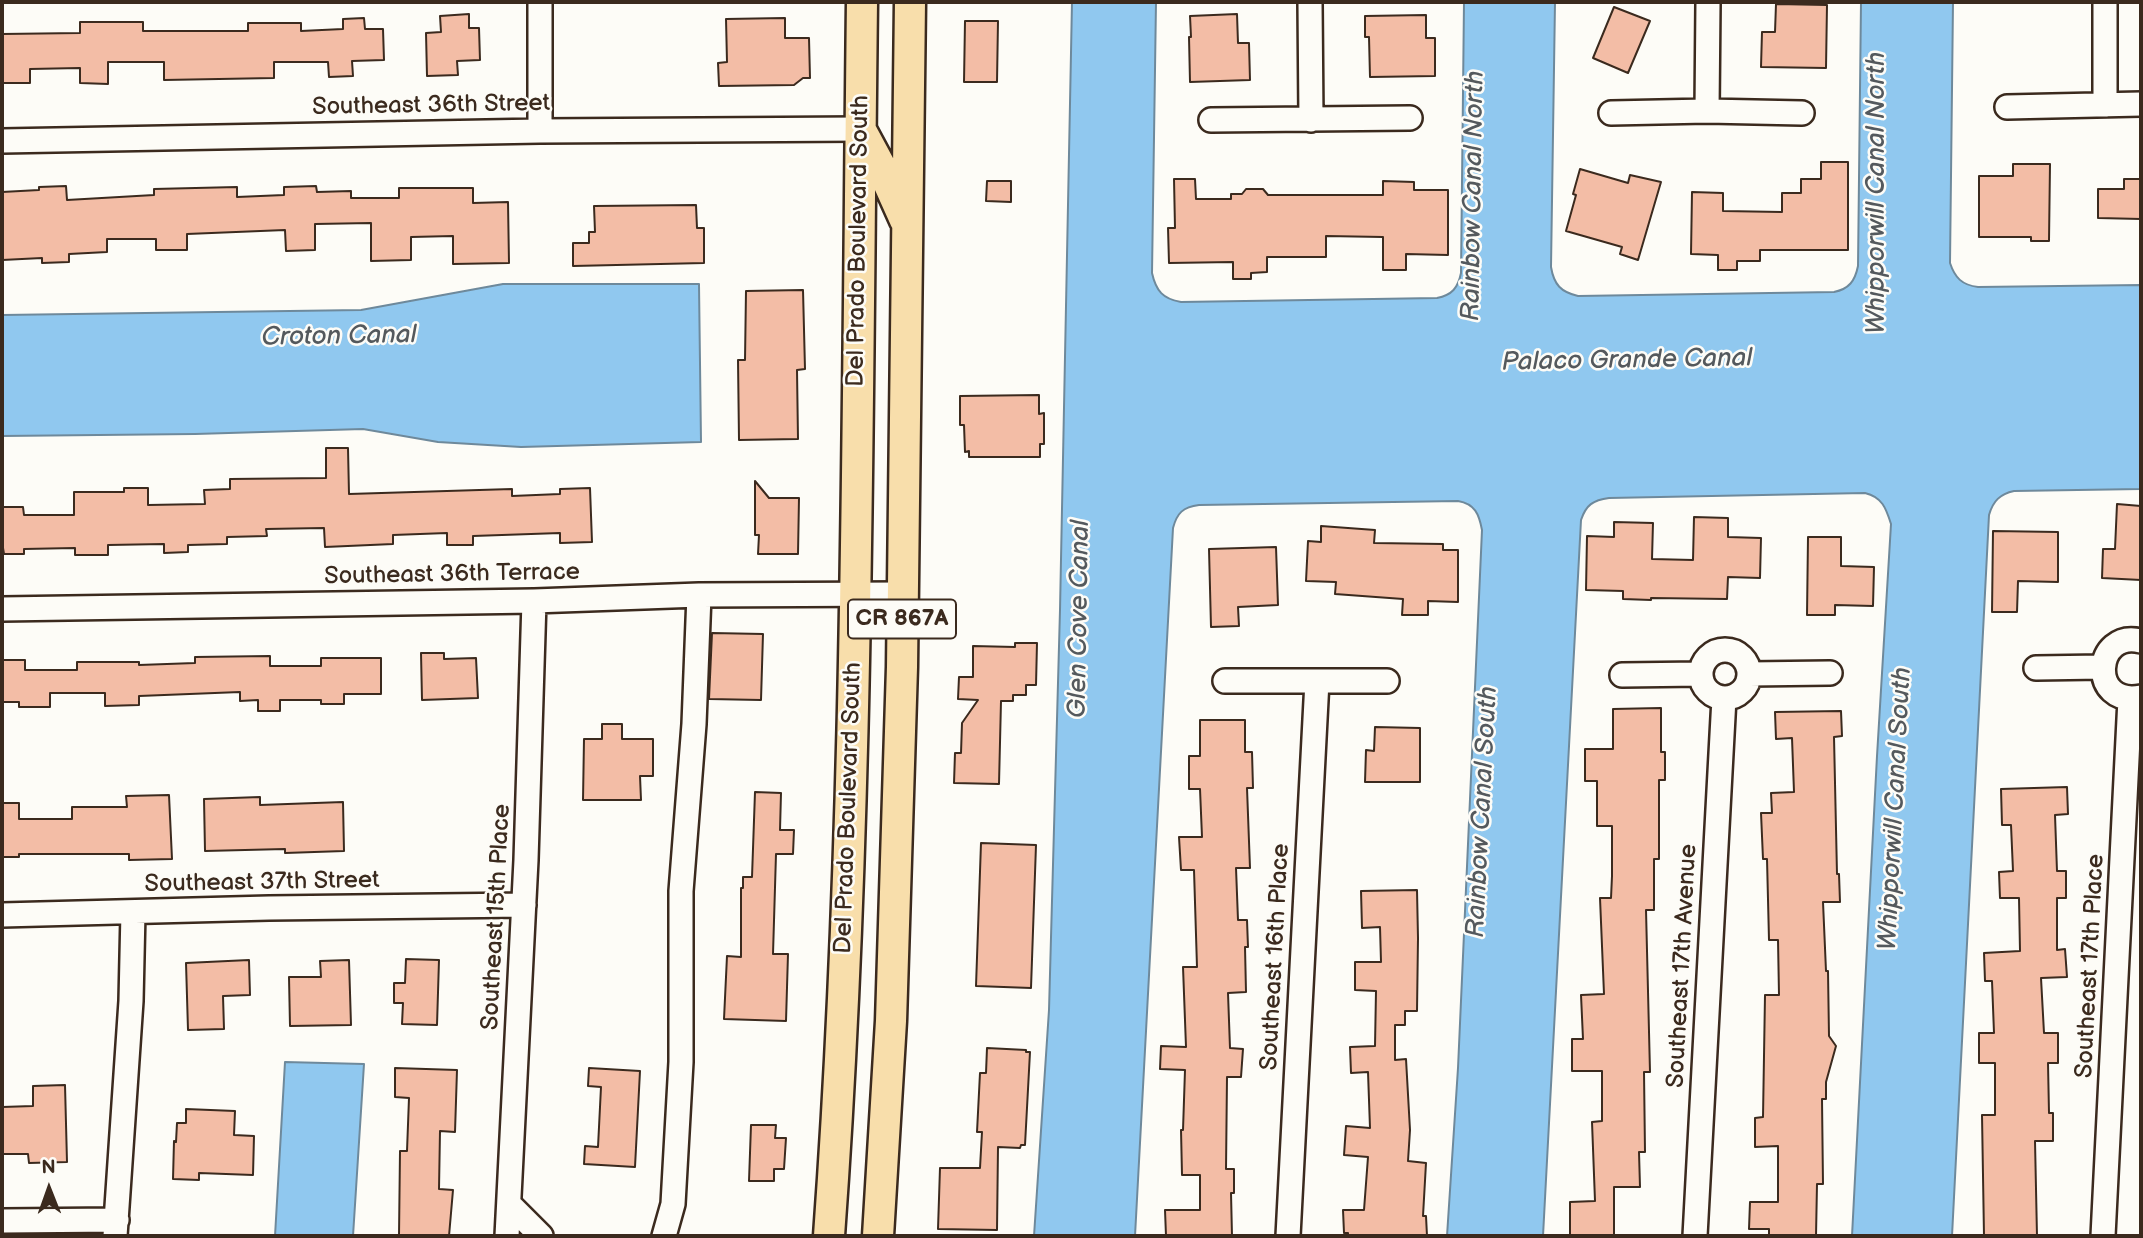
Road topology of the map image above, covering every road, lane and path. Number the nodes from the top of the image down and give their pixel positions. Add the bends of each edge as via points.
1 (540, 2) edge
2 (862, 2) edge
3 (910, 2) edge
4 (1310, 2) edge
5 (1708, 2) edge
6 (2105, 2) edge
7 (2141, 104) edge
8 (2105, 105) junction
9 (2007, 107) dead end
10 (1707, 111) junction
11 (1611, 113) dead end
12 (1802, 113) dead end
13 (1410, 118) dead end
14 (1211, 120) dead end
15 (1311, 120) junction
16 (861, 129) junction
17 (540, 131) junction
18 (2, 141) edge
19 (908, 228) junction
20 (855, 593) junction
21 (903, 594) junction
22 (699, 595) junction
23 (534, 601) junction
24 (2, 609) edge
25 (2141, 641) edge
26 (2102, 667) junction
27 (2036, 668) dead end
28 (1830, 673) dead end
29 (1701, 674) junction
30 (1749, 674) junction
31 (1622, 675) dead end
32 (1224, 681) dead end
33 (1317, 681) junction
34 (1387, 681) dead end
35 (1724, 698) junction
36 (2135, 698) edge
37 (524, 905) junction
38 (133, 912) junction
39 (2, 915) edge
40 (510, 1205) junction
41 (2, 1221) edge
42 (116, 1228) edge
43 (508, 1236) edge
44 (541, 1236) edge
45 (664, 1236) edge
46 (829, 1236) edge
47 (878, 1236) edge
48 (1288, 1236) edge
49 (1695, 1236) edge
50 (2103, 1236) edge

1 - 17 street
2 - 16 main road, Del Prado Boulevard South / CR 867A
3 - 19 main road, Del Prado Boulevard South / CR 867A
4 - 15 street
5 - 10 street
6 - 8 street
7 - 8 street
8 - 9 street
10 - 11 street
10 - 12 street
13 - 15 street
14 - 15 street
16 - 17 street, Southeast 36th Street
16 - 19 main road
16 - 20 main road, Del Prado Boulevard South / CR 867A
17 - 18 street, Southeast 36th Street
19 - 21 main road, Del Prado Boulevard South / CR 867A
20 - 21 street, Southeast 36th Terrace
20 - 22 street, Southeast 36th Terrace
20 - 46 main road, Del Prado Boulevard South / CR 867A via 847,921
21 - 47 main road, Del Prado Boulevard South / CR 867A via 891,1021
22 - 23 street, Southeast 36th Terrace
22 - 45 street via 681,891 679,1100 673,1203
23 - 24 street, Southeast 36th Terrace
23 - 37 street, Southeast 15th Place
25 - 26 street via 2117,643
26 - 27 street
26 - 36 street, Southeast 17th Place via 2107,685 2121,697
28 - 30 street
29 - 30 street via 1711,654 1725,650 1745,660
29 - 31 street
29 - 35 street via 1705,688
30 - 35 street via 1739,694
32 - 33 street
33 - 34 street
33 - 48 street, Southeast 16th Place
35 - 49 street, Southeast 17th Avenue
36 - 50 street, Southeast 17th Place
37 - 38 street, Southeast 37th Street
37 - 40 street, Southeast 15th Place
38 - 39 street, Southeast 37th Street
38 - 42 street
40 - 43 street, Southeast 15th Place
40 - 44 street
41 - 42 street

